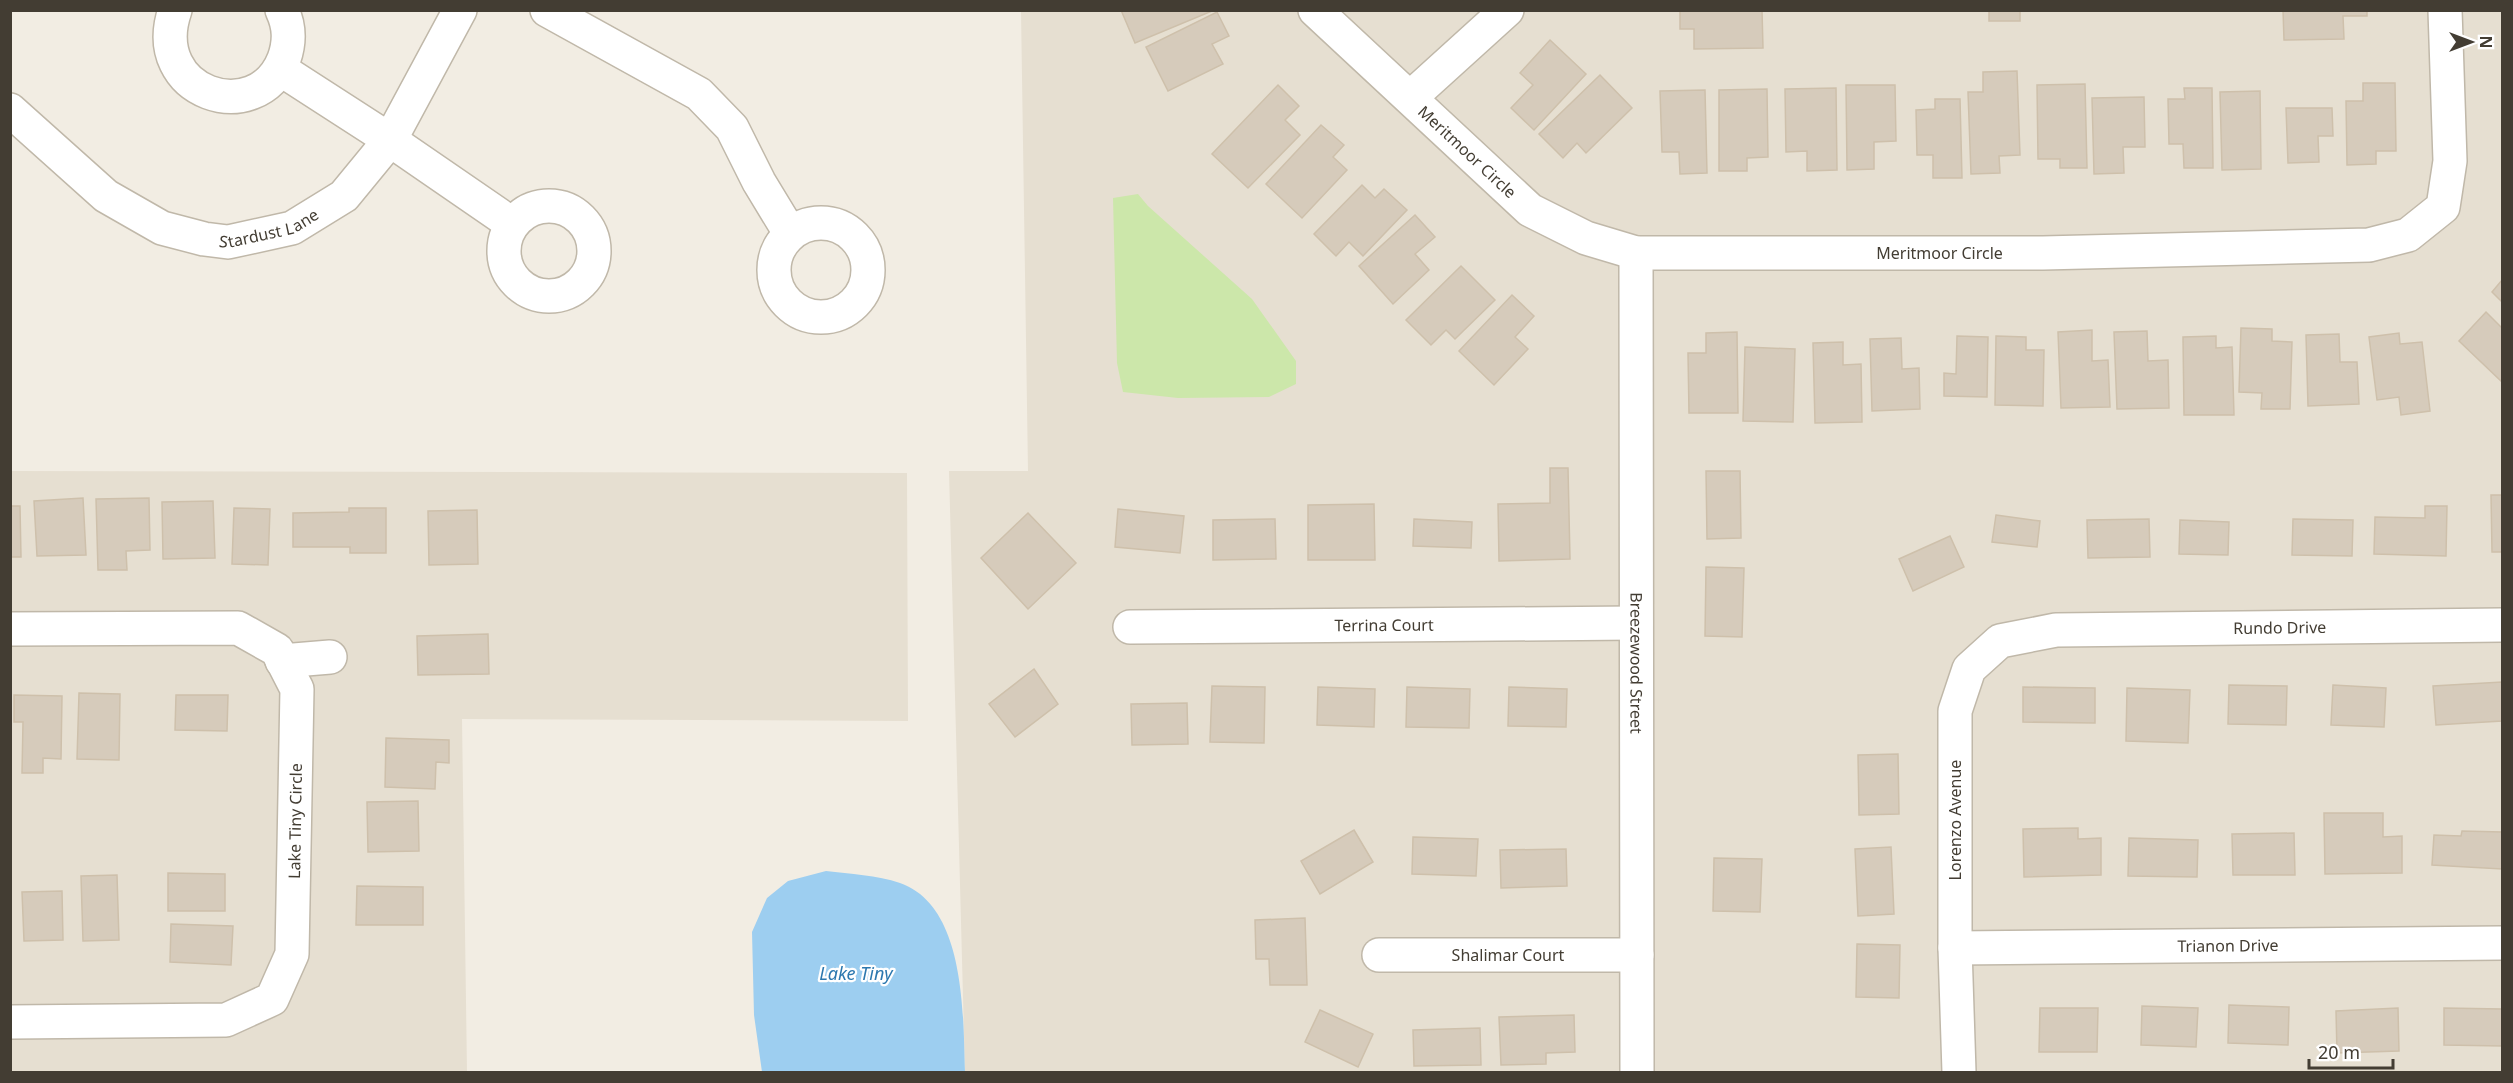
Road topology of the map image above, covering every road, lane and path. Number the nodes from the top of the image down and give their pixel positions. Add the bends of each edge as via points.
1 (175, 10) edge
2 (282, 10) edge
3 (460, 10) edge
4 (547, 10) edge
5 (1315, 10) edge
6 (1507, 10) edge
7 (2445, 10) edge
8 (280, 69) junction
9 (1411, 97) junction
10 (10, 110) edge
11 (390, 140) junction
12 (512, 224) dead end
13 (790, 233) dead end
14 (1636, 253) junction
15 (1636, 623) junction
16 (2502, 625) edge
17 (1130, 627) dead end
18 (10, 629) edge
19 (2056, 630) joint
20 (330, 657) dead end
21 (282, 661) junction
22 (2502, 944) edge
23 (1955, 948) junction
24 (1379, 955) dead end
25 (1637, 955) junction
26 (10, 1022) edge
27 (1637, 1072) edge
28 (1959, 1072) edge

1 - 8 street via 170,50 180,72 197,88 219,96 243,95 264,86
2 - 8 street via 288,23 288,46
3 - 11 street, Stardust Lane
4 - 13 street via 699,94 732,128
5 - 9 street, Meritmoor Circle
6 - 9 street
7 - 14 street, Meritmoor Circle via 2450,161 2443,207 2408,235 2369,245 2043,253
8 - 11 street
9 - 14 street, Meritmoor Circle via 1530,210 1586,238
10 - 11 street, Stardust Lane via 106,196 162,228 228,242 291,228 344,196
11 - 12 street
14 - 15 street, Breezewood Street
15 - 17 street, Terrina Court
15 - 25 street, Breezewood Street
16 - 19 street, Rundo Drive
18 - 21 street, Lake Tiny Circle via 238,628 277,650
19 - 23 street, Lorenzo Avenue via 2000,641 1969,669 1955,711
20 - 21 street
21 - 26 street, Lake Tiny Circle via 297,689 292,954 272,999 226,1020
22 - 23 street, Trianon Drive
23 - 28 street, Lorenzo Avenue
24 - 25 street, Shalimar Court
25 - 27 street, Breezewood Street

